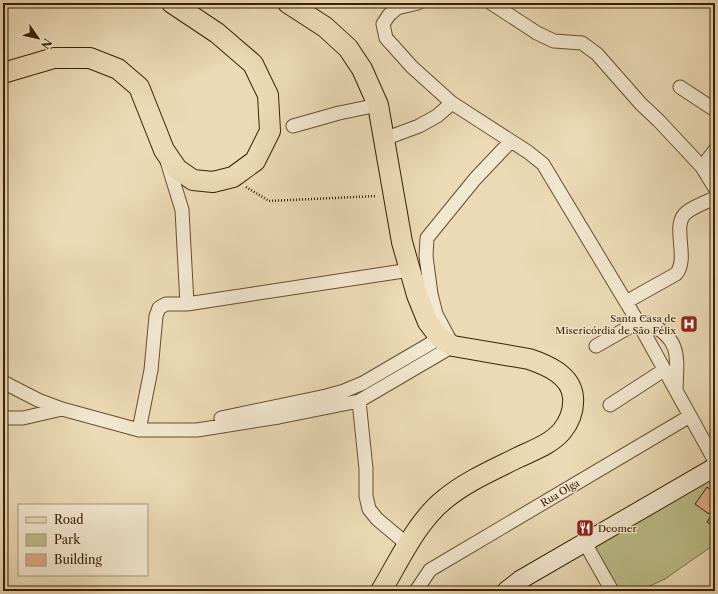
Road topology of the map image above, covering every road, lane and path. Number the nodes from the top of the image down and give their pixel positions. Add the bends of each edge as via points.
1 (172, 3) edge
2 (288, 3) edge
3 (418, 3) edge
4 (491, 3) edge
5 (3, 73) edge
6 (680, 87) dead end
7 (452, 104) junction
8 (378, 105) junction
9 (715, 110) edge
10 (294, 126) dead end
11 (384, 139) junction
12 (511, 140) junction
13 (164, 150) junction
14 (715, 150) edge
15 (702, 167) junction
16 (233, 177) junction
17 (715, 188) edge
18 (395, 196) junction
19 (715, 198) edge
20 (410, 270) junction
21 (626, 302) junction
22 (187, 304) junction
23 (639, 325) junction
24 (446, 342) junction
25 (596, 346) dead end
26 (664, 370) junction
27 (3, 382) edge
28 (676, 390) junction
29 (359, 401) junction
30 (610, 405) dead end
31 (62, 409) junction
32 (690, 416) junction
33 (3, 418) edge
34 (221, 418) dead end
35 (139, 430) junction
36 (715, 461) edge
37 (715, 467) edge
38 (585, 543) junction
39 (408, 545) junction
40 (381, 591) edge
41 (416, 591) edge
42 (506, 591) edge
43 (612, 591) edge

1 - 16 main road via 217,33 253,64 268,95 270,131 255,161
2 - 8 main road via 325,27 348,48 362,69
3 - 7 street via 397,8 389,15 384,24 386,38 412,67
4 - 15 street via 537,33 554,41 582,43 597,54
5 - 13 main road via 54,58 90,58 118,69 139,87
6 - 9 street
7 - 11 street via 419,126
7 - 12 street
8 - 10 street
8 - 11 main road
11 - 18 main road
12 - 21 street via 543,164
12 - 24 street via 427,238 426,256 431,294
13 - 16 main road via 177,169 193,180 213,182
13 - 22 street via 182,210
14 - 15 street
15 - 17 street
16 - 18 path via 269,201
18 - 20 main road via 402,242
19 - 21 street via 682,217 680,270
20 - 22 street
20 - 24 main road via 428,322
21 - 23 street
22 - 35 street via 166,304 159,308 151,370
23 - 25 street
23 - 26 street
23 - 28 street via 649,323 664,332 672,342 676,353
24 - 29 street
24 - 34 street via 344,392
24 - 39 main road via 529,359 548,367 569,386 572,394 572,412 568,423 550,442 467,484 444,500 425,519
26 - 28 street
26 - 30 street
27 - 31 street
28 - 32 street
29 - 35 street via 197,430
29 - 39 street via 369,509
31 - 33 street via 23,418
31 - 35 street
32 - 36 street
32 - 41 street, Rua Olga via 430,570
37 - 38 street
38 - 42 street via 520,580
38 - 43 street
39 - 40 main road

